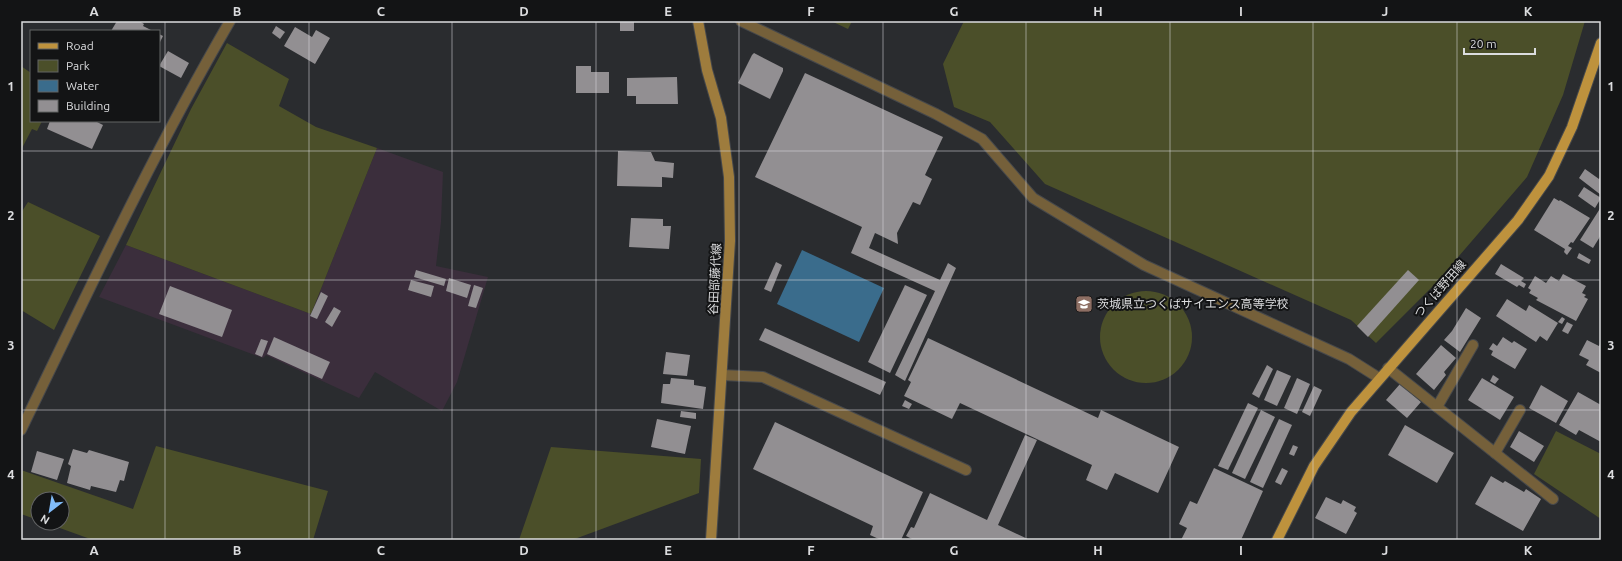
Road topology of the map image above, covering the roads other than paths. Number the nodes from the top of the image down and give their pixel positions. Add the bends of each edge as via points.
1 (230, 21) edge
2 (698, 21) edge
3 (741, 21) edge
4 (1601, 43) edge
5 (1473, 345) dead end
6 (1388, 368) junction
7 (722, 375) junction
8 (1379, 378) junction
9 (1437, 407) junction
10 (1520, 410) dead end
11 (21, 430) edge
12 (1495, 453) junction
13 (966, 470) dead end
14 (1553, 499) dead end
15 (711, 540) edge
16 (1277, 540) edge

1 - 11 street via 196,78 158,151
2 - 7 main road, 谷田部藤代線 via 707,70 721,118 729,177 730,241
3 - 8 street via 982,139 1032,198 1144,265 1350,359
4 - 6 main road, つくば野田線 via 1572,128 1549,176 1518,220
5 - 9 street
6 - 8 main road, つくば野田線
6 - 9 street
7 - 13 street via 763,377
7 - 15 main road, 谷田部藤代線
8 - 16 main road, つくば野田線 via 1351,412 1314,466
9 - 12 street
10 - 12 street
12 - 14 street

